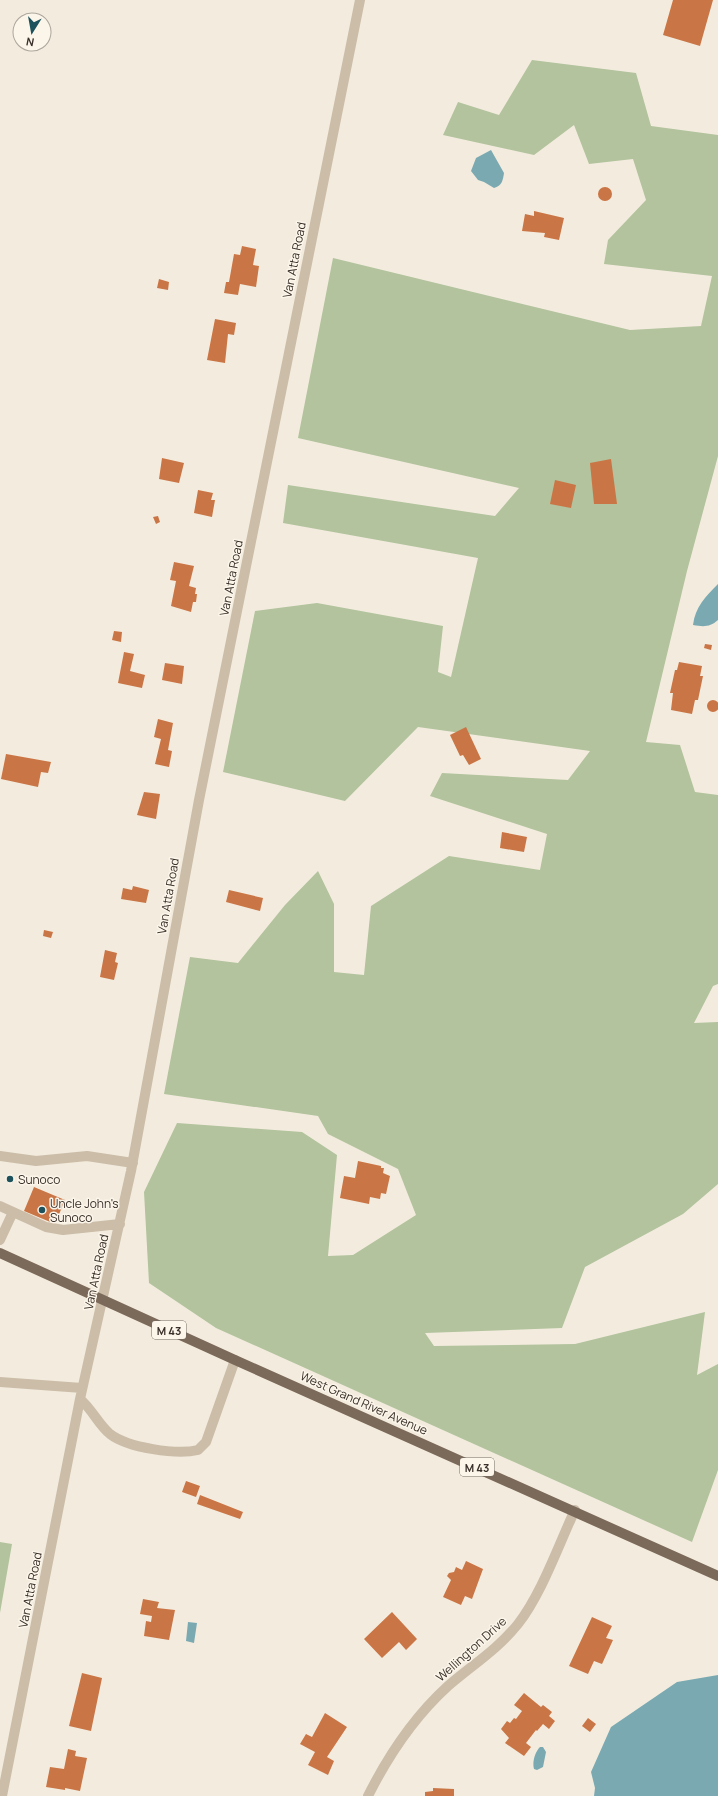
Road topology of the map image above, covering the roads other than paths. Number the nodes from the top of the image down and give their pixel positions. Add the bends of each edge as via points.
1 (360, 0) edge
2 (0, 1156) edge
3 (133, 1162) junction
4 (0, 1206) edge
5 (13, 1212) junction
6 (120, 1224) junction
7 (0, 1240) edge
8 (0, 1253) edge
9 (103, 1300) junction
10 (235, 1360) junction
11 (0, 1382) edge
12 (82, 1388) junction
13 (80, 1399) junction
14 (575, 1510) junction
15 (718, 1576) edge
16 (2, 1796) edge
17 (368, 1796) edge

1 - 3 street, Van Atta Road via 199,800
2 - 3 street via 36,1161 87,1156
3 - 6 street, Van Atta Road
4 - 5 street
5 - 6 street via 46,1227 64,1230
5 - 7 street
6 - 9 street, Van Atta Road
8 - 9 main road, West Grand River Avenue / M 43
9 - 10 main road, West Grand River Avenue / M 43
9 - 12 street, Van Atta Road
10 - 13 street via 206,1442 198,1450 168,1450 124,1442 110,1434
10 - 14 main road, West Grand River Avenue / M 43
11 - 12 street
12 - 13 street, Van Atta Road
13 - 16 street, Van Atta Road
14 - 15 main road, West Grand River Avenue / M 43
14 - 17 street, Wellington Drive via 533,1601 518,1624 432,1703 395,1749

